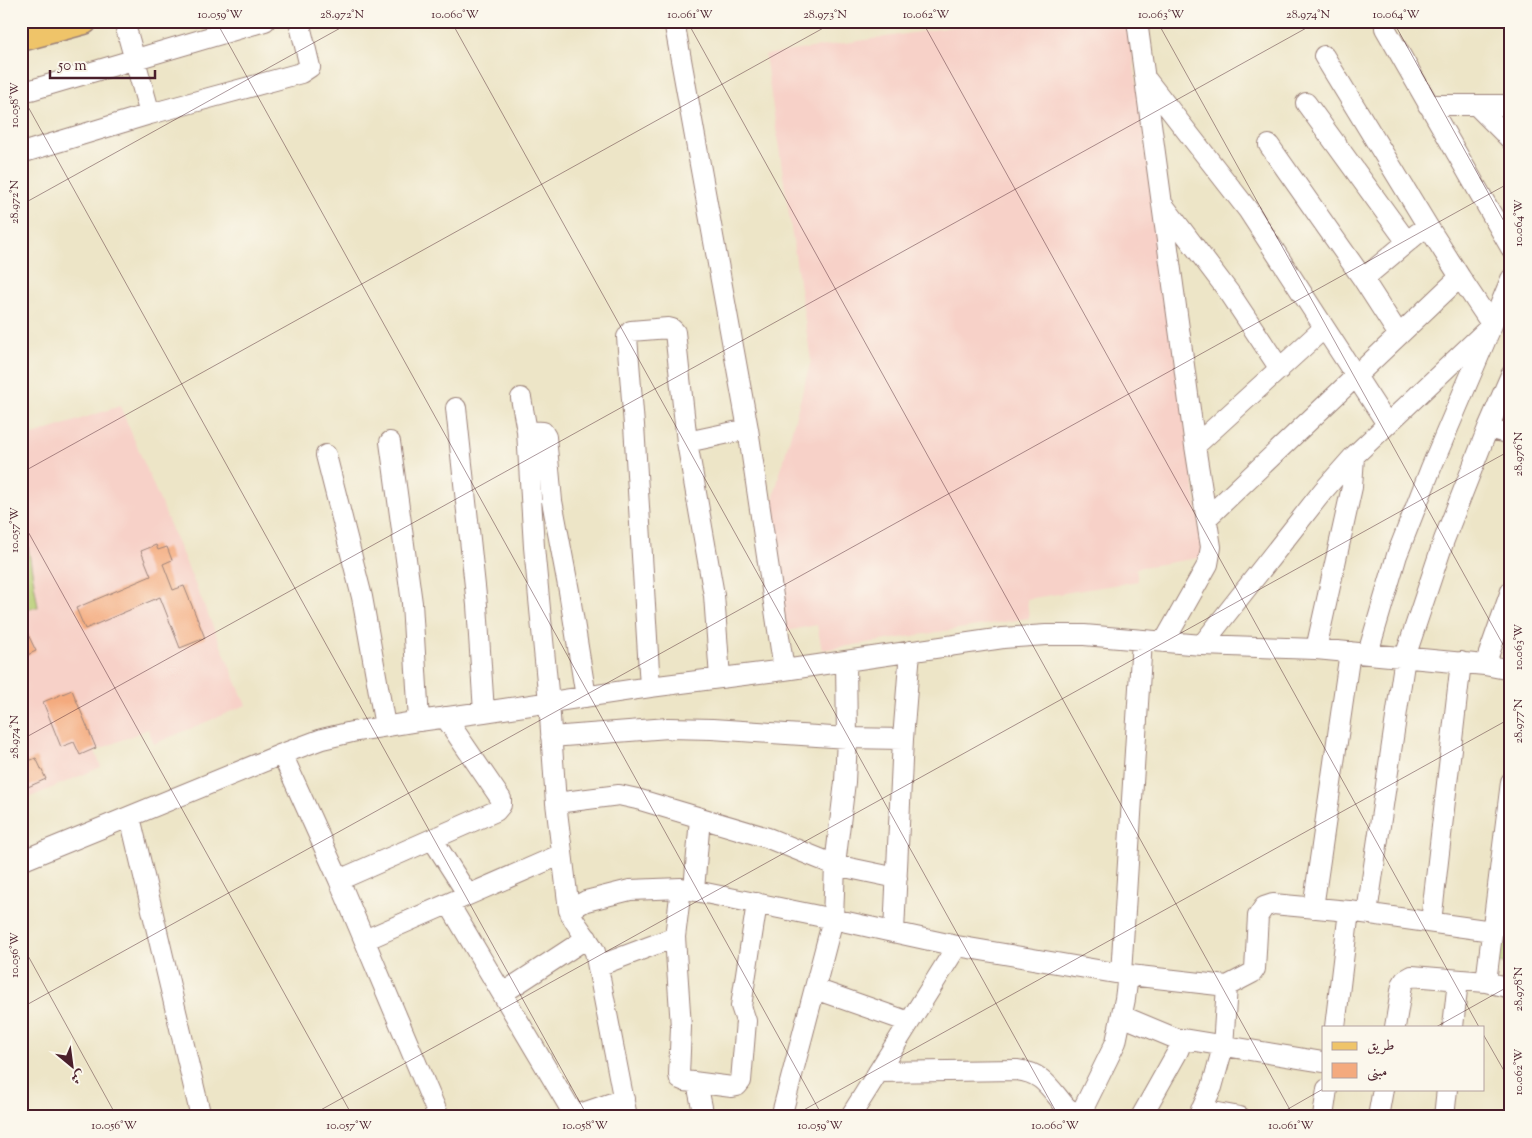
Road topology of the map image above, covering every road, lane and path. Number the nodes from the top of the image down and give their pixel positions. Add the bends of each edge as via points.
1 (84, 21) edge
2 (124, 21) edge
3 (265, 21) edge
4 (299, 21) edge
5 (674, 21) edge
6 (1137, 21) edge
7 (1385, 28) dead end
8 (21, 38) edge
9 (1324, 56) dead end
10 (135, 60) junction
11 (1145, 78) junction
12 (31, 90) dead end
13 (1306, 103) dead end
14 (1428, 105) junction
15 (1476, 105) junction
16 (1511, 105) edge
17 (150, 114) junction
18 (1511, 140) edge
19 (1269, 145) dead end
20 (28, 151) dead end
21 (1163, 205) junction
22 (1427, 226) junction
23 (1407, 242) junction
24 (1511, 248) edge
25 (1460, 277) junction
26 (1363, 279) junction
27 (1511, 279) edge
28 (1492, 325) junction
29 (1324, 328) junction
30 (1399, 335) junction
31 (1280, 369) junction
32 (1511, 375) edge
33 (1356, 376) junction
34 (521, 398) dead end
35 (456, 408) dead end
36 (1386, 424) junction
37 (1488, 428) junction
38 (748, 429) junction
39 (527, 431) junction
40 (1511, 434) edge
41 (390, 442) dead end
42 (687, 442) junction
43 (1195, 446) junction
44 (326, 454) dead end
45 (1354, 456) junction
46 (1207, 518) junction
47 (1511, 591) edge
48 (1142, 640) junction
49 (1164, 642) junction
50 (1202, 645) junction
51 (1316, 649) junction
52 (910, 651) junction
53 (1359, 653) junction
54 (1405, 657) junction
55 (846, 661) junction
56 (1461, 662) junction
57 (1485, 665) junction
58 (784, 670) junction
59 (1511, 670) edge
60 (720, 678) junction
61 (650, 687) junction
62 (586, 697) junction
63 (549, 702) junction
64 (484, 712) junction
65 (445, 717) junction
66 (419, 721) junction
67 (385, 726) junction
68 (552, 737) junction
69 (847, 738) junction
70 (903, 740) junction
71 (282, 754) junction
72 (1511, 782) edge
73 (556, 803) junction
74 (130, 816) junction
75 (700, 818) junction
76 (433, 840) junction
77 (562, 854) junction
78 (21, 861) edge
79 (835, 865) junction
80 (897, 878) junction
81 (339, 880) junction
82 (687, 889) junction
83 (468, 895) junction
84 (757, 903) junction
85 (449, 904) junction
86 (1313, 908) junction
87 (569, 910) junction
88 (1358, 912) junction
89 (833, 919) junction
90 (1431, 922) junction
91 (1492, 931) junction
92 (894, 932) junction
93 (675, 937) junction
94 (587, 938) junction
95 (365, 940) junction
96 (957, 946) junction
97 (598, 966) junction
98 (1124, 974) junction
99 (1458, 980) junction
100 (1486, 982) junction
101 (1226, 986) junction
102 (1511, 988) edge
103 (815, 989) junction
104 (503, 993) junction
105 (1122, 1016) junction
106 (909, 1022) junction
107 (1335, 1026) edge
108 (1395, 1026) edge
109 (1453, 1026) edge
110 (1183, 1039) junction
111 (1223, 1047) junction
112 (1322, 1062) edge
113 (878, 1072) junction
114 (697, 1083) junction
115 (1327, 1090) edge
116 (1383, 1090) edge
117 (1447, 1090) edge
118 (625, 1108) edge
119 (1200, 1113) edge
120 (1074, 1114) edge
121 (201, 1117) edge
122 (440, 1117) edge
123 (704, 1117) edge
124 (781, 1117) edge
125 (850, 1117) edge
126 (1141, 1117) edge
127 (1240, 1117) edge
128 (1323, 1117) edge
129 (1378, 1117) edge
130 (1444, 1117) edge

1 - 8 main road
2 - 10 street
3 - 10 street
4 - 17 street via 310,67 307,70
5 - 38 street
6 - 11 street
7 - 14 street
9 - 22 street
10 - 12 street
10 - 17 street
11 - 21 street
11 - 29 street via 1248,210
13 - 23 street
14 - 15 street
14 - 24 street
15 - 16 street
15 - 18 street
17 - 20 street
19 - 26 street
21 - 31 street
21 - 43 street
22 - 23 street
22 - 25 street
23 - 26 street
25 - 28 street
25 - 30 street
26 - 30 street
27 - 28 street
28 - 36 street
28 - 53 street via 1431,468
29 - 31 street
29 - 33 street
30 - 33 street
31 - 43 street
32 - 37 street
33 - 36 street
33 - 46 street
34 - 39 street
35 - 64 street via 477,605
36 - 45 street
37 - 40 street
37 - 54 street via 1444,540
38 - 42 street
38 - 58 street
39 - 62 street via 543,432 546,437 552,500
39 - 63 street
41 - 66 street via 412,603
42 - 60 street via 714,595
42 - 61 street via 675,332 668,328 631,331 627,336
43 - 46 street
44 - 67 street via 362,597
45 - 50 street
45 - 51 street via 1352,487
46 - 49 street via 1211,547 1208,564
47 - 57 street
48 - 49 street
48 - 52 street via 1046,635
48 - 98 street
49 - 50 street
50 - 51 street
51 - 53 street
52 - 55 street
52 - 70 street
53 - 54 street
53 - 86 street
54 - 56 street
54 - 88 street
55 - 58 street
55 - 69 street
56 - 57 street
56 - 90 street
57 - 59 street
58 - 60 street
60 - 61 street
61 - 62 street
62 - 63 street
63 - 64 street
63 - 68 street
64 - 65 street
65 - 66 street
65 - 76 street via 501,799 501,805 496,811
66 - 67 street
67 - 71 street via 322,740
68 - 69 street via 668,728
68 - 73 street
69 - 70 street
69 - 79 street via 846,782
70 - 80 street
71 - 74 street
71 - 81 street
72 - 91 street
73 - 75 street via 619,796 637,798
73 - 77 street
74 - 78 street
74 - 121 street
75 - 79 street via 768,838
75 - 82 street
76 - 81 street
76 - 83 street
77 - 83 street
77 - 87 street
79 - 80 street
79 - 89 street
80 - 92 street
81 - 95 street
82 - 84 street
82 - 87 street via 630,890 586,901
82 - 93 street
83 - 85 street
84 - 89 street
84 - 114 street via 741,1006 746,1021 741,1081 732,1087
85 - 95 street
85 - 104 street
86 - 88 street
86 - 101 street via 1272,904 1264,907 1258,916 1255,969
87 - 94 street
88 - 90 street
88 - 107 street
89 - 92 street
89 - 103 street
90 - 91 street
91 - 100 street
92 - 96 street
93 - 97 street
93 - 114 street via 681,1027 679,1075 680,1079
94 - 97 street
94 - 104 street
95 - 122 street
96 - 98 street
96 - 106 street
97 - 118 street
98 - 101 street
98 - 105 street
99 - 100 street
99 - 108 street via 1412,976 1405,980
99 - 109 street
100 - 102 street
101 - 111 street
103 - 106 street
103 - 124 street
104 - 118 street via 573,1113
105 - 110 street
105 - 120 street via 1116,1042
106 - 113 street
110 - 111 street
110 - 126 street
111 - 112 street
111 - 119 street via 1212,1087
113 - 120 street via 1030,1071 1041,1078
113 - 125 street
114 - 123 street
115 - 128 street
116 - 129 street
117 - 130 street
119 - 127 street

